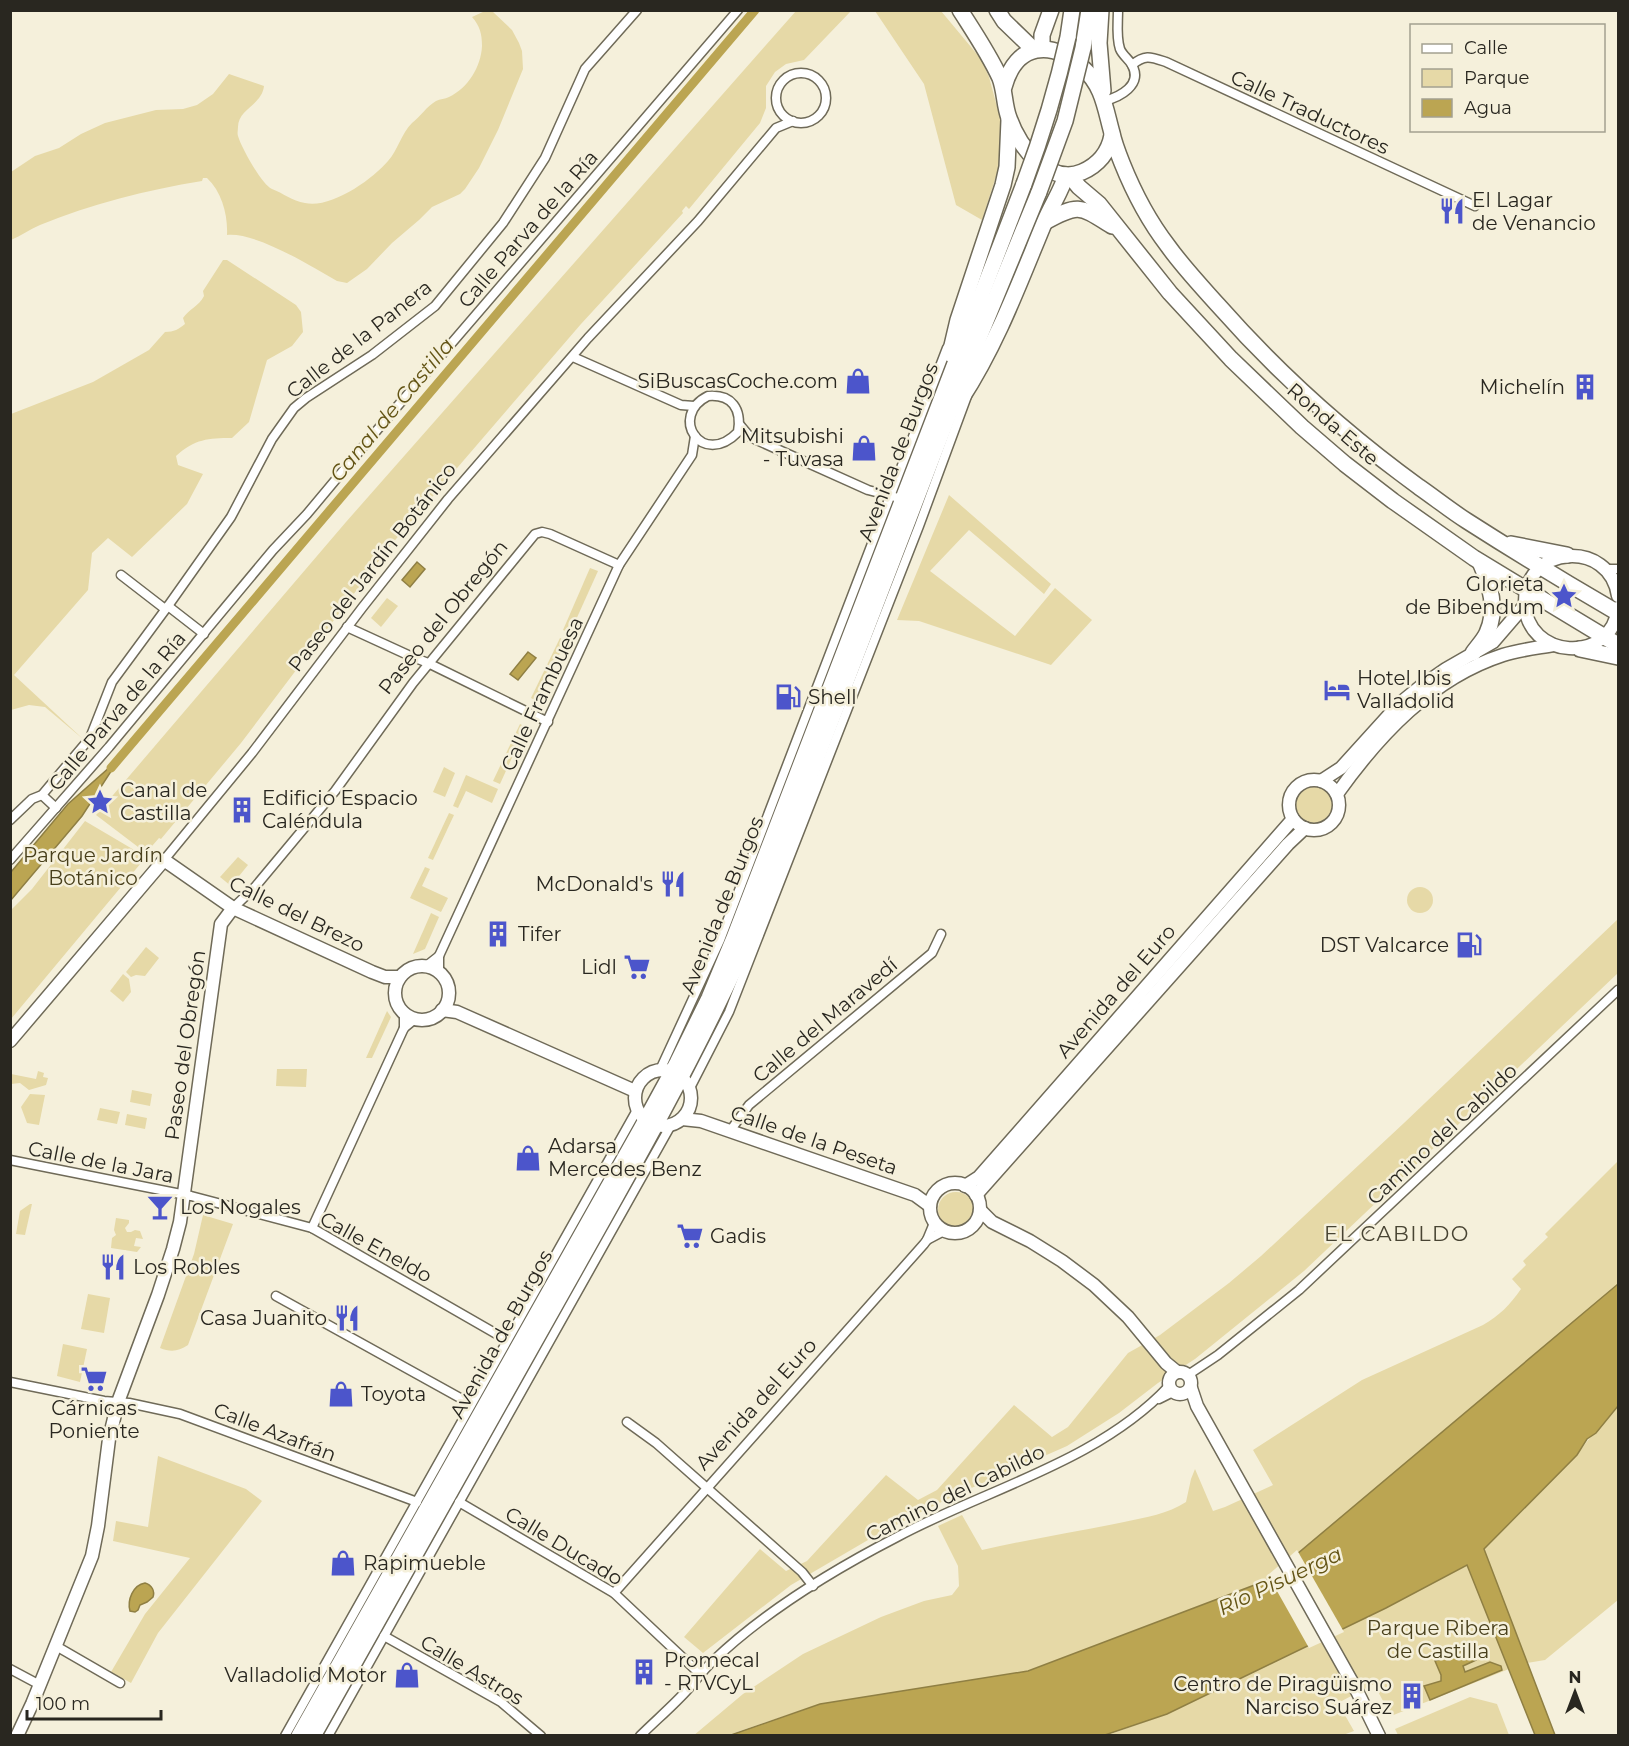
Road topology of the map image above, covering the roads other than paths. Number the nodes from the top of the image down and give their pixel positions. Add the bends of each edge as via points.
1 (637, 10) edge
2 (738, 10) edge
3 (960, 10) edge
4 (997, 10) edge
5 (1051, 10) edge
6 (1072, 10) edge
7 (1089, 10) edge
8 (1101, 10) edge
9 (1118, 10) edge
10 (1038, 50) junction
11 (1132, 65) junction
12 (1004, 87) junction
13 (1104, 99) junction
14 (779, 110) junction
15 (1009, 120) junction
16 (793, 122) junction
17 (776, 128) junction
18 (1112, 135) junction
19 (1068, 176) junction
20 (1475, 206) dead end
21 (1045, 222) junction
22 (1124, 233) junction
23 (958, 320) junction
24 (573, 357) junction
25 (972, 382) junction
26 (681, 405) junction
27 (694, 406) junction
28 (938, 407) junction
29 (690, 415) junction
30 (740, 425) junction
31 (944, 427) junction
32 (695, 436) junction
33 (750, 437) junction
34 (732, 438) junction
35 (709, 445) junction
36 (692, 455) junction
37 (902, 500) junction
38 (919, 525) junction
39 (1502, 543) junction
40 (1567, 555) junction
41 (1480, 562) junction
42 (620, 565) junction
43 (1540, 567) junction
44 (1605, 569) junction
45 (1618, 569) edge
46 (121, 574) dead end
47 (867, 594) junction
48 (1618, 596) edge
49 (1525, 597) junction
50 (167, 608) junction
51 (1618, 608) edge
52 (1618, 613) edge
53 (880, 626) junction
54 (347, 627) junction
55 (204, 634) junction
56 (837, 634) junction
57 (1604, 636) junction
58 (1553, 645) junction
59 (1618, 645) edge
60 (1580, 649) junction
61 (1473, 653) junction
62 (1618, 657) edge
63 (428, 663) junction
64 (848, 674) junction
65 (831, 718) junction
66 (548, 722) junction
67 (820, 779) junction
68 (1321, 781) junction
69 (1337, 794) junction
70 (42, 795) junction
71 (771, 807) junction
72 (56, 808) junction
73 (1293, 819) junction
74 (10, 820) edge
75 (1305, 828) junction
76 (801, 829) junction
77 (780, 835) junction
78 (10, 860) edge
79 (164, 860) junction
80 (770, 863) junction
81 (747, 870) junction
82 (777, 887) junction
83 (233, 908) junction
84 (941, 934) dead end
85 (734, 938) junction
86 (741, 955) junction
87 (439, 956) junction
88 (425, 967) junction
89 (439, 972) junction
90 (385, 977) junction
91 (400, 977) junction
92 (702, 978) junction
93 (1618, 990) edge
94 (395, 991) junction
95 (737, 991) junction
96 (444, 1005) junction
97 (409, 1016) junction
98 (10, 1041) edge
99 (676, 1076) junction
100 (635, 1091) junction
101 (690, 1106) junction
102 (646, 1119) junction
103 (701, 1121) junction
104 (677, 1122) junction
105 (730, 1131) junction
106 (10, 1160) edge
107 (965, 1186) junction
108 (185, 1195) junction
109 (976, 1195) junction
110 (931, 1201) junction
111 (622, 1211) junction
112 (978, 1216) junction
113 (934, 1223) junction
114 (312, 1228) junction
115 (944, 1232) junction
116 (565, 1237) junction
117 (927, 1240) junction
118 (585, 1253) junction
119 (276, 1296) dead end
120 (570, 1306) junction
121 (542, 1317) junction
122 (520, 1343) junction
123 (501, 1352) junction
124 (10, 1382) edge
125 (1180, 1383) junction
126 (477, 1395) junction
127 (118, 1402) junction
128 (471, 1404) junction
129 (627, 1422) dead end
130 (503, 1423) junction
131 (463, 1445) junction
132 (707, 1488) junction
133 (417, 1502) junction
134 (459, 1502) junction
135 (441, 1534) junction
136 (407, 1567) junction
137 (813, 1586) junction
138 (614, 1593) junction
139 (370, 1610) junction
140 (384, 1636) junction
141 (340, 1638) junction
142 (56, 1646) junction
143 (10, 1669) edge
144 (700, 1674) junction
145 (120, 1683) dead end
146 (40, 1684) junction
147 (17, 1736) edge
148 (285, 1736) edge
149 (299, 1736) edge
150 (313, 1736) edge
151 (328, 1736) edge
152 (541, 1736) edge
153 (640, 1736) edge
154 (1379, 1736) edge

1 - 50 street, Calle de la Panera via 585,69 545,158 503,223 435,306 294,408 272,440 231,517
2 - 55 street, Calle Parva de la Ría
3 - 12 highway, Ronda Este
4 - 10 highway, Ronda Este
5 - 10 highway
6 - 28 highway, Avenida de Burgos, bridge via 1038,148
7 - 31 highway, Avenida de Burgos, bridge via 1065,121
8 - 13 highway via 1099,63
9 - 11 street via 1120,50
10 - 12 highway via 1015,62
10 - 13 highway, Ronda Este via 1070,58 1092,78
11 - 13 street via 1135,75 1130,88 1116,98
11 - 20 street, Calle Traductores via 1140,58 1150,57 1166,62
12 - 15 highway, Ronda Este
13 - 18 highway, Ronda Este
14 - 16 street
14 - 16 street via 776,95 782,81 805,72 820,80 827,96 822,112 808,122
14 - 17 street
15 - 19 highway, Ronda Este via 1038,163
15 - 23 highway via 1003,185
16 - 17 street
17 - 24 street, Paseo del Jardín Botánico via 698,221
18 - 19 highway via 1108,148 1094,165
18 - 39 highway, Ronda Este via 1150,222 1239,330 1370,450
19 - 21 highway
19 - 22 highway, Ronda Este
21 - 22 highway via 1067,210 1078,209 1089,211
21 - 25 highway
22 - 41 highway, Ronda Este via 1170,293 1302,427 1393,501
23 - 28 highway
23 - 37 street, Avenida de Burgos
24 - 26 street
24 - 54 street, Paseo del Jardín Botánico via 448,499
25 - 31 highway
25 - 38 street, Avenida de Burgos
26 - 27 street
26 - 29 street
27 - 29 street
27 - 30 street via 708,396 724,397 736,408
28 - 37 highway, Avenida de Burgos
29 - 32 street
30 - 33 street
30 - 34 street
31 - 37 highway, Avenida de Burgos
32 - 35 street
32 - 36 street, Calle Frambuesa
33 - 34 street
33 - 37 street via 868,490
34 - 35 street via 726,443
35 - 36 street, Calle Frambuesa
36 - 42 street, Calle Frambuesa
37 - 38 street via 920,507
37 - 47 highway, Avenida de Burgos
37 - 56 street, Avenida de Burgos
37 - 64 highway, Avenida de Burgos
38 - 53 street, Avenida de Burgos
39 - 40 highway
39 - 43 highway, Ronda Este
40 - 43 street
40 - 44 street via 1587,558
41 - 49 highway, Ronda Este
41 - 61 highway via 1492,598 1492,614 1487,633
42 - 63 street, Paseo del Obregón via 549,534 535,534
42 - 66 street, Calle Frambuesa
43 - 49 street
43 - 52 highway, Ronda Este
44 - 45 street
44 - 48 street
46 - 50 street
47 - 56 street
47 - 77 highway, Avenida de Burgos
49 - 57 highway, Ronda Este
49 - 58 street via 1531,626
49 - 61 street via 1493,642
50 - 55 street, Calle Parva de la Ría
50 - 70 street, Calle de la Panera via 111,682 90,738
51 - 52 street
52 - 57 street
53 - 64 street
53 - 67 street, Avenida de Burgos
54 - 63 street
54 - 79 street, Paseo del Jardín Botánico via 252,753
55 - 72 street, Calle Parva de la Ría
56 - 71 street, Avenida de Burgos
57 - 59 highway, Ronda Este
57 - 60 street
58 - 60 street
58 - 69 street via 1502,655 1439,686 1376,744
60 - 62 highway
61 - 68 street via 1399,704 1341,768
63 - 66 street
63 - 83 street, Paseo del Obregón via 334,790
64 - 65 highway, Avenida de Burgos
65 - 67 street
65 - 77 highway, Avenida de Burgos
66 - 87 street, Calle Frambuesa
67 - 76 street, Avenida de Burgos
68 - 69 street
68 - 73 street via 1306,782 1295,790 1289,805
69 - 75 street via 1340,806 1335,820 1319,830
70 - 72 street, Calle Parva de la Ría
70 - 74 street, Calle de la Panera via 32,799
71 - 77 street via 770,824
71 - 81 street, Avenida de Burgos
72 - 78 street, Calle Parva de la Ría
73 - 75 street
73 - 107 street, Avenida del Euro via 979,1177
75 - 109 street, Avenida del Euro
76 - 77 street via 792,838
76 - 82 street, Avenida de Burgos
77 - 80 highway, Avenida de Burgos
79 - 83 street, Calle del Brezo
79 - 98 street, Paseo del Jardín Botánico
80 - 81 street via 756,861
80 - 82 street via 778,873
80 - 85 highway, Avenida de Burgos
80 - 86 highway, Avenida de Burgos
81 - 92 street, Avenida de Burgos
82 - 95 street, Avenida de Burgos
83 - 90 street, Calle del Brezo
83 - 108 street, Paseo del Obregón via 221,924
84 - 105 street, Calle del Maravedí via 932,953 749,1104
85 - 92 street via 711,973
85 - 99 highway, Avenida de Burgos
86 - 95 street
86 - 99 highway, Avenida de Burgos
87 - 88 street, Calle Frambuesa
87 - 89 street, Calle Frambuesa
88 - 89 street
88 - 91 street via 414,968
89 - 96 street via 448,992
90 - 91 street, Calle del Brezo
90 - 94 street
91 - 94 street
92 - 99 street, Avenida de Burgos
93 - 125 street, Camino del Cabildo via 1299,1290
94 - 97 street via 396,1002
95 - 99 street, Avenida de Burgos via 729,1012
96 - 97 street via 431,1018
96 - 100 street
97 - 114 street
99 - 100 street via 650,1072
99 - 101 street via 691,1095
99 - 102 highway, Avenida de Burgos
100 - 102 street via 634,1098
101 - 103 street, Calle de la Peseta
101 - 104 street
102 - 104 street, Calle de la Peseta
102 - 116 street, Avenida de Burgos
102 - 118 highway, Avenida de Burgos
102 - 121 highway, Avenida de Burgos
103 - 104 street, Calle de la Peseta
103 - 105 street, Calle de la Peseta
104 - 111 street
105 - 110 street, Calle de la Peseta
106 - 108 street, Calle de la Jara
107 - 109 street
107 - 110 street via 946,1185 938,1189
108 - 114 street, Calle Eneldo
108 - 127 street, Paseo del Obregón via 173,1249
109 - 112 street
110 - 113 street via 930,1216
111 - 118 street via 593,1250
111 - 120 street
112 - 115 street via 961,1233
112 - 125 street via 1030,1241 1094,1285 1128,1317
113 - 115 street
113 - 117 street, Avenida del Euro
114 - 122 street, Calle Eneldo
115 - 117 street, Avenida del Euro
116 - 121 street via 536,1299
116 - 122 street, Avenida de Burgos
117 - 132 street, Avenida del Euro
118 - 121 highway, Avenida de Burgos
119 - 128 street, Avenida de Burgos
120 - 121 street via 556,1321
120 - 130 street
121 - 122 highway, Avenida de Burgos
122 - 123 street, Avenida de Burgos
122 - 123 street via 514,1342
122 - 130 street via 536,1354 507,1407
122 - 131 highway, Avenida de Burgos
122 - 136 highway, Avenida de Burgos
123 - 126 street, Avenida de Burgos
124 - 127 street, Calle Azafrán
125 - 137 street, Camino del Cabildo via 1090,1445 944,1513
125 - 154 street via 1197,1406
126 - 128 street, Avenida de Burgos
126 - 131 street
127 - 133 street, Calle Azafrán via 180,1414
127 - 142 street, Paseo del Obregón via 92,1556
128 - 133 street, Avenida de Burgos
129 - 132 street
130 - 134 street
131 - 139 highway, Avenida de Burgos
132 - 137 street
132 - 138 street, Avenida del Euro
133 - 141 street, Avenida de Burgos
134 - 135 street
134 - 138 street, Calle Ducado
135 - 136 street
135 - 140 street
136 - 150 highway, Avenida de Burgos
137 - 144 street, Camino del Cabildo via 737,1640
138 - 144 street, Calle Ducado
139 - 141 street
139 - 149 highway, Avenida de Burgos
140 - 151 street
140 - 152 street, Calle Astros via 501,1702
141 - 148 street, Avenida de Burgos
142 - 145 street
142 - 146 street, Paseo del Obregón
143 - 146 street
144 - 153 street, Camino del Cabildo
146 - 147 street, Paseo del Obregón

